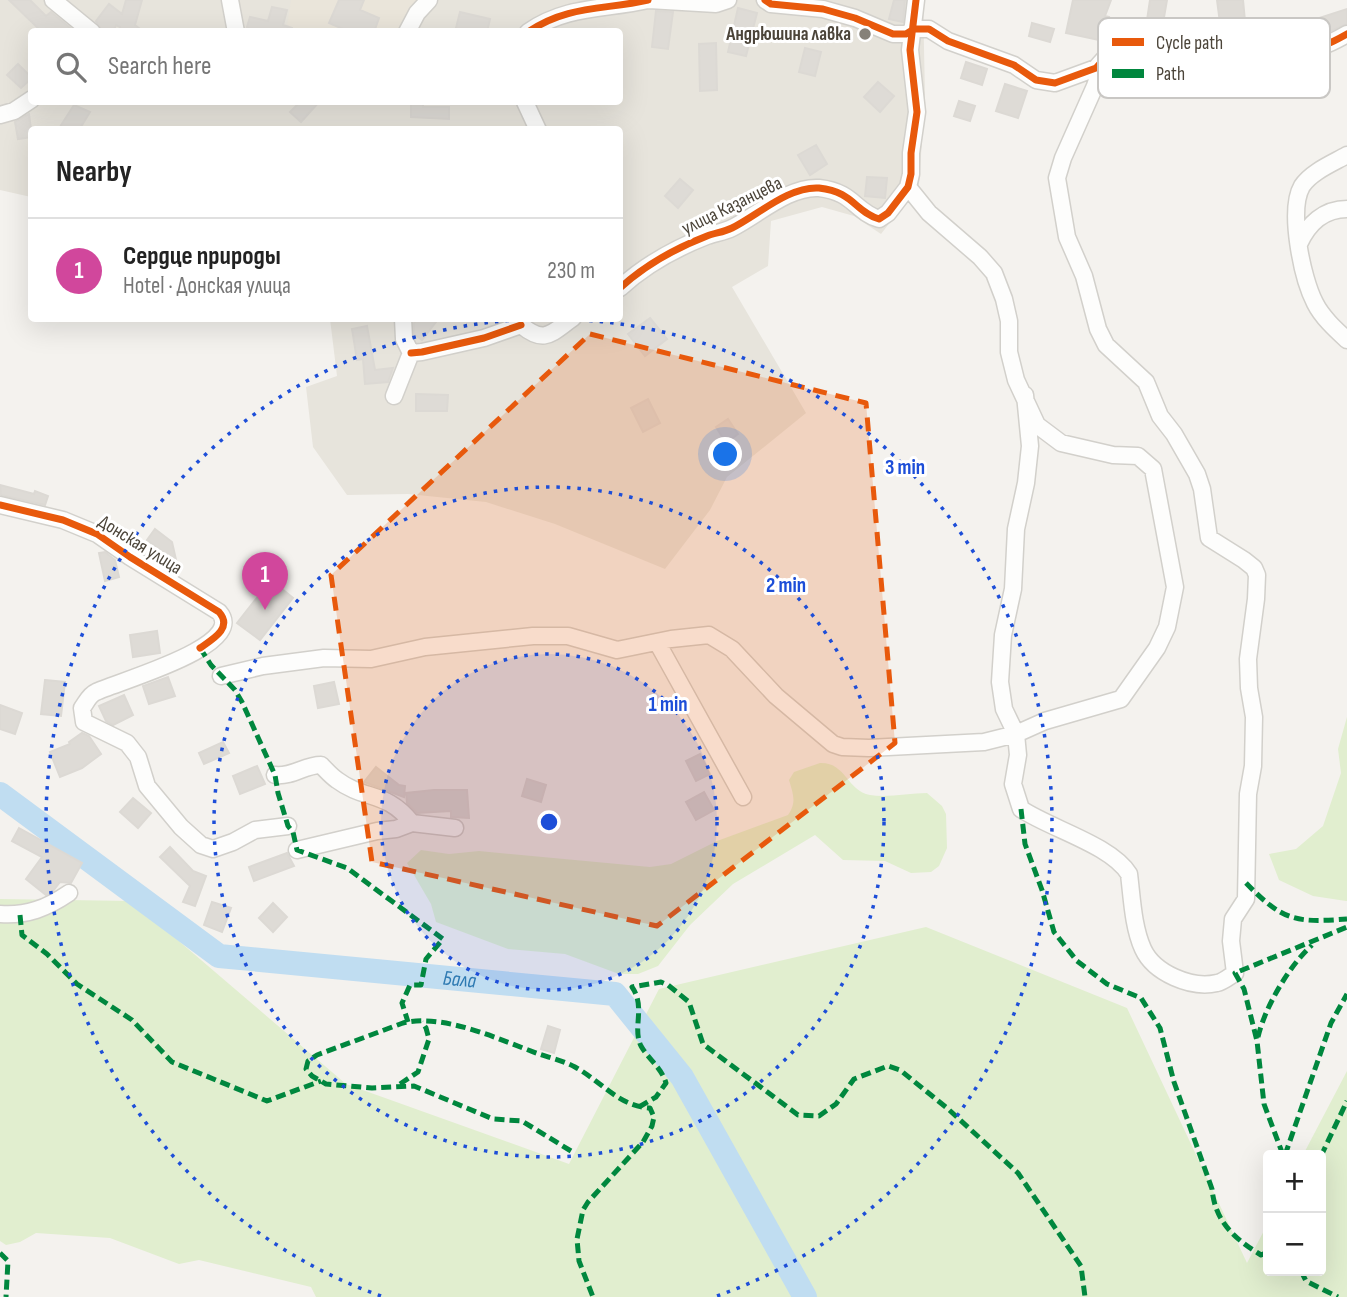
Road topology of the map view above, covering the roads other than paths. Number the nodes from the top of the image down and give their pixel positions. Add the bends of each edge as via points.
1 (53, 0) edge
2 (230, 0) edge
3 (429, 0) edge
4 (649, 0) edge
5 (728, 0) edge
6 (765, 0) edge
7 (916, 0) edge
8 (87, 28) edge
9 (235, 28) edge
10 (409, 28) edge
11 (533, 28) edge
12 (914, 29) junction
13 (1347, 34) edge
14 (1330, 43) edge
15 (1098, 66) edge
16 (1096, 68) junction
17 (28, 102) edge
18 (526, 105) edge
19 (0, 116) edge
20 (536, 126) edge
21 (1347, 155) edge
22 (908, 187) junction
23 (1347, 209) edge
24 (1299, 244) junction
25 (623, 286) edge
26 (403, 322) edge
27 (523, 322) edge
28 (567, 322) edge
29 (1347, 340) edge
30 (411, 353) junction
31 (1025, 395) junction
32 (394, 396) dead end
33 (0, 505) edge
34 (657, 642) junction
35 (220, 676) dead end
36 (1016, 734) junction
37 (275, 775) dead end
38 (743, 797) dead end
39 (412, 823) junction
40 (288, 826) dead end
41 (455, 828) dead end
42 (297, 850) dead end
43 (69, 893) dead end
44 (0, 915) edge

1 - 8 street
2 - 9 street
3 - 10 street
4 - 5 street via 716,4
4 - 11 street via 564,13
6 - 12 street via 823,9 893,34
7 - 12 street
12 - 16 street via 929,29 948,41 1014,65 1036,80 1055,83
12 - 22 street via 910,50 917,112
13 - 14 street
15 - 16 street
16 - 36 street via 1096,86 1057,178 1067,237 1106,345 1146,382 1160,416 1197,474 1209,538 1244,560 1257,575 1248,659 1254,717 1246,899 1233,919 1231,941 1236,973 1219,983 1198,985 1156,966 1143,950 1129,874 1122,864 1021,809 1013,784
17 - 19 street
18 - 20 street
21 - 24 street via 1304,183 1297,197
22 - 25 street, улица Казанцева via 879,219 832,190 794,193 730,229 652,263
22 - 31 street via 929,213 994,273 1009,321 1009,352 1016,380
23 - 24 street via 1320,216
24 - 29 street via 1315,303
26 - 30 street
27 - 28 street via 533,335 547,335
27 - 30 street via 484,338
30 - 32 street
31 - 36 street via 1030,446 1000,681 1003,709
31 - 36 street via 1037,425 1060,443 1138,456 1153,469 1174,587 1167,627 1121,699
33 - 40 street, Донская улица via 63,520 97,534 219,612 225,626 220,634 175,663 92,693 82,708 84,722 127,743 138,757 147,786 201,845 213,849 255,830
34 - 35 street via 617,650 568,636 533,636 425,647 371,659 324,658
34 - 36 street via 709,635 718,639 806,723 842,747 984,742
34 - 38 street
37 - 39 street via 321,765 337,781 389,801
39 - 41 street
39 - 42 street
43 - 44 street via 26,914

